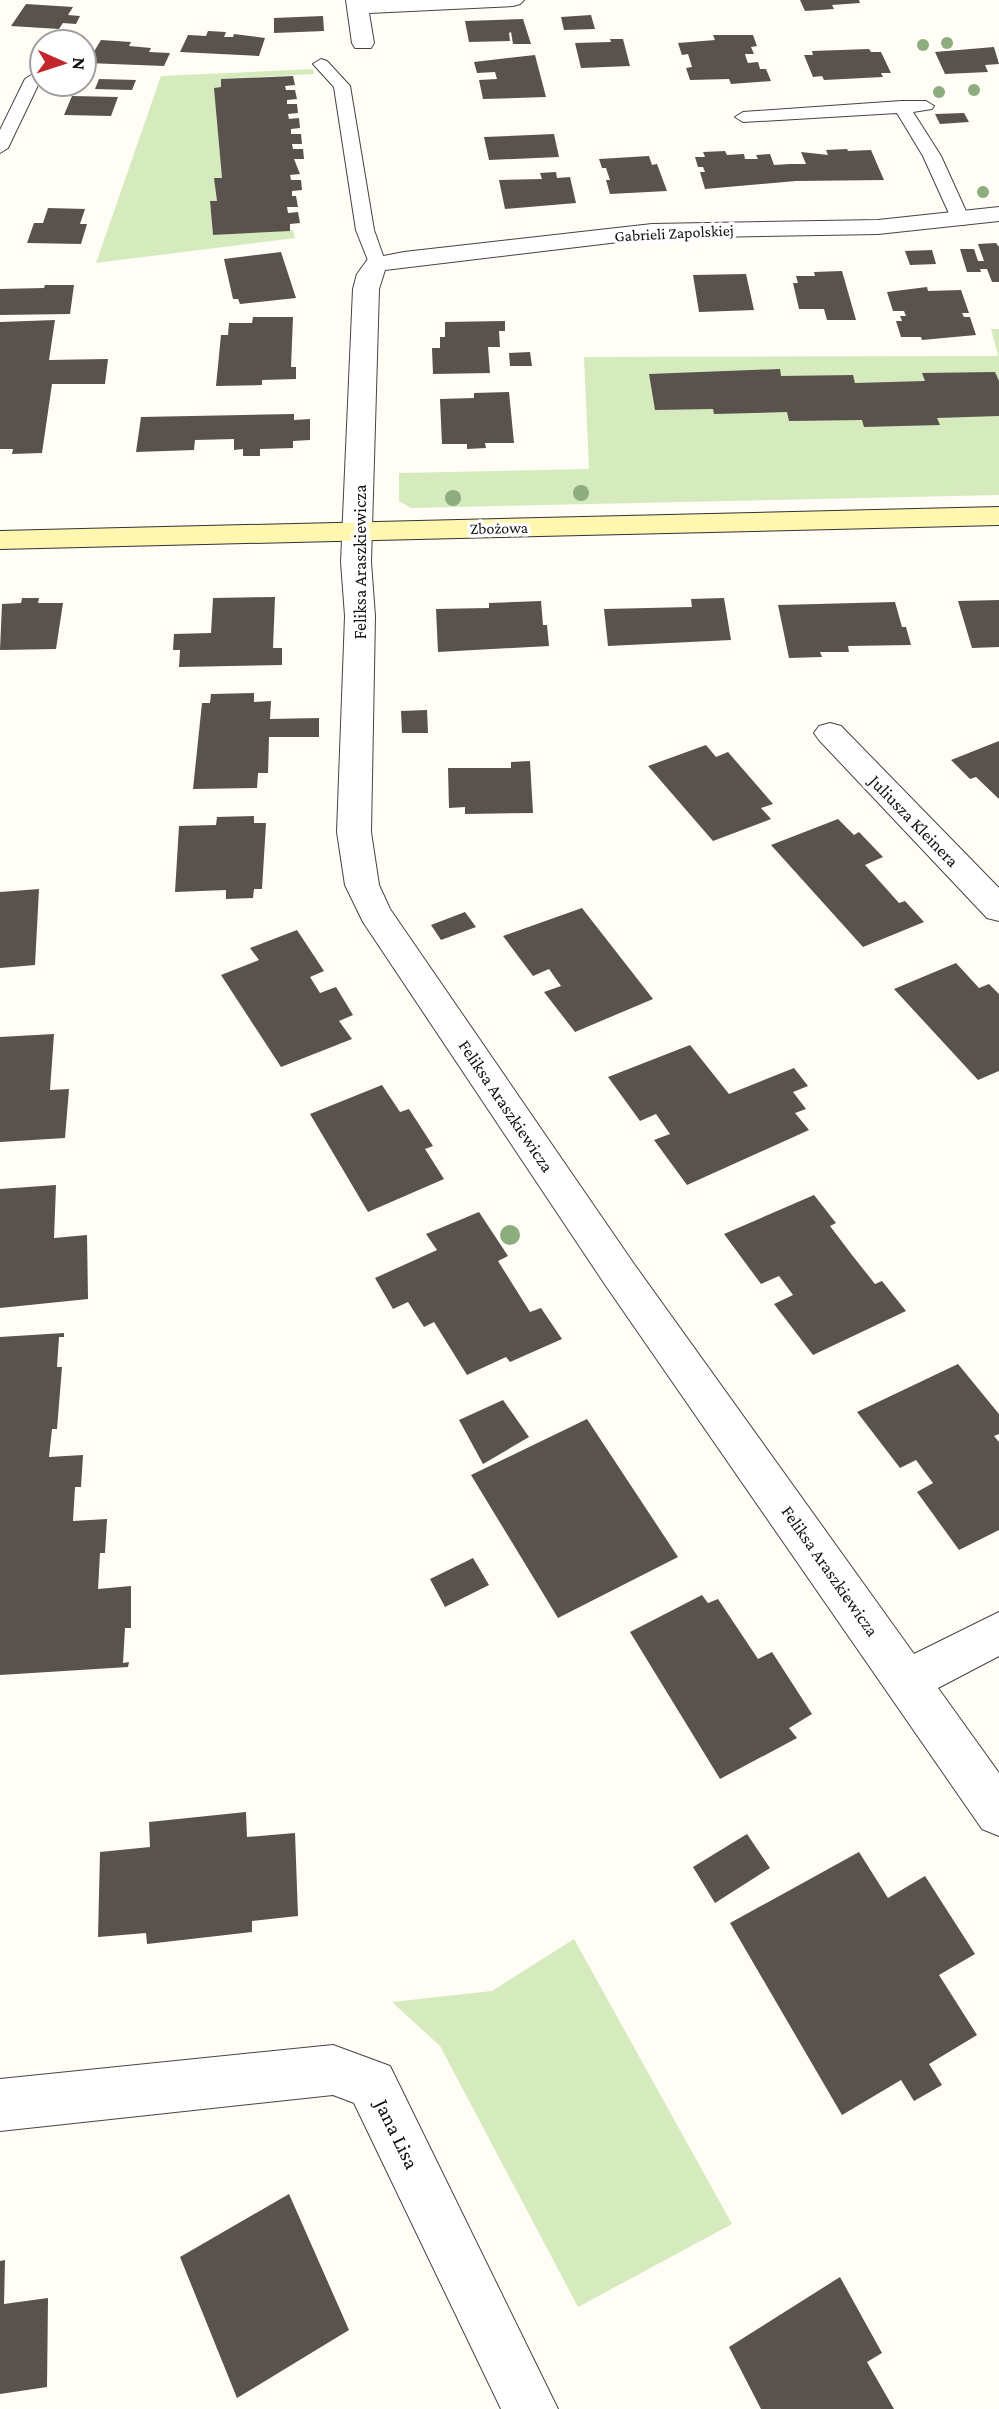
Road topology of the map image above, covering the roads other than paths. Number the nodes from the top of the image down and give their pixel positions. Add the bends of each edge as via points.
1 (513, 0) edge
2 (358, 4) edge
3 (362, 43) dead end
4 (321, 64) dead end
5 (28, 89) edge
6 (901, 106) junction
7 (926, 106) dead end
8 (743, 117) dead end
9 (0, 148) edge
10 (999, 215) edge
11 (961, 220) junction
12 (377, 264) junction
13 (999, 516) edge
14 (358, 531) junction
15 (0, 540) edge
16 (830, 733) dead end
17 (999, 909) edge
18 (999, 1633) edge
19 (908, 1681) junction
20 (999, 1813) edge
21 (0, 2105) edge
22 (530, 2409) edge

1 - 2 street
2 - 3 street
4 - 12 lane via 342,86 365,230
5 - 9 lane
6 - 7 lane
6 - 8 lane
6 - 11 lane via 932,156
10 - 11 street, Gabrieli Zapolskiej
11 - 12 street, Gabrieli Zapolskiej via 878,227 652,232
12 - 14 street, Feliksa Araszkiewicza via 366,289
13 - 14 street, Zbożowa
14 - 15 street, Zbożowa
14 - 19 street, Feliksa Araszkiewicza via 355,832 362,885 375,913 628,1286
16 - 17 street, Juliusza Kleinera
18 - 19 street
19 - 20 street, Feliksa Araszkiewicza
21 - 22 street, Jana Lisa via 333,2070 372,2084

